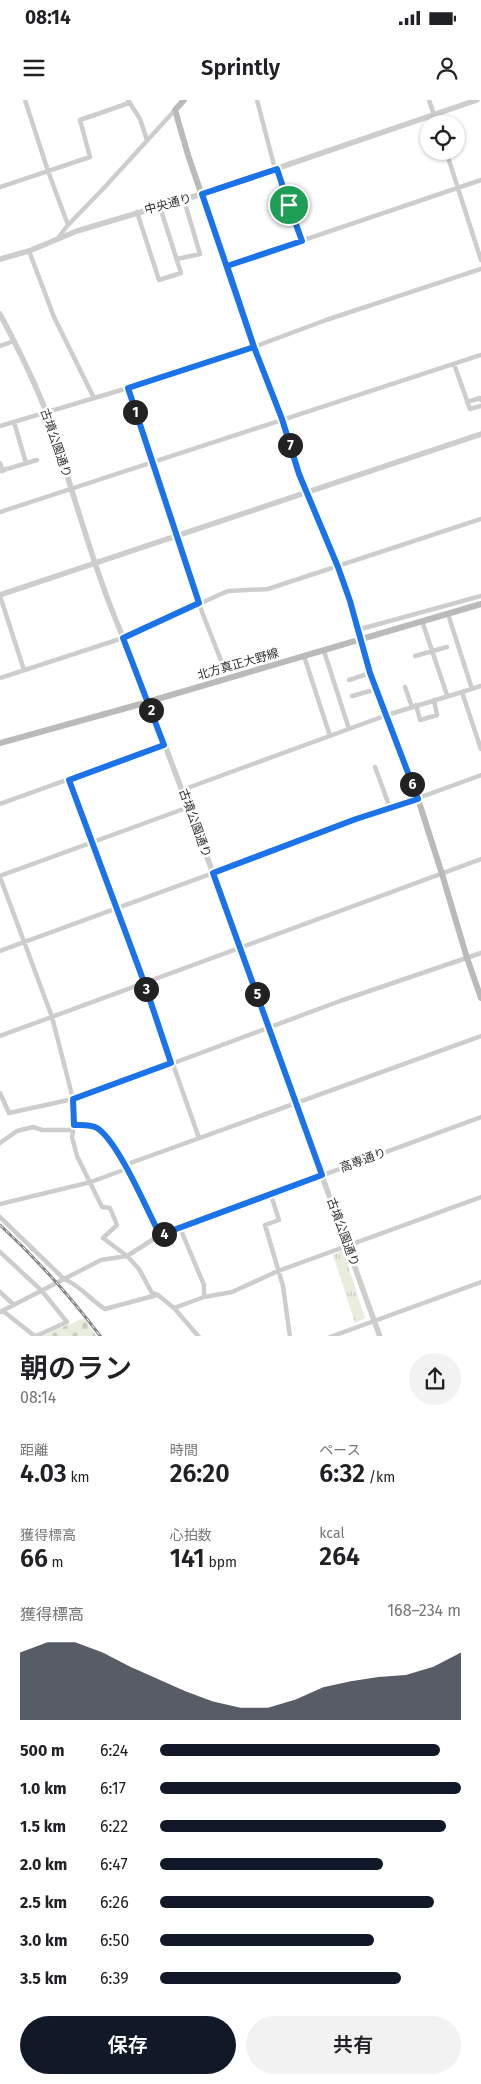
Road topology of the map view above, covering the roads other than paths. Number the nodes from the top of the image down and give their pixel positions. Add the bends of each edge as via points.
1 (25, 100) edge
2 (184, 100) edge
3 (257, 100) edge
4 (429, 100) edge
5 (478, 100) edge
6 (128, 102) edge
7 (175, 110) junction
8 (434, 115) joint
9 (420, 120) edge
10 (147, 140) junction
11 (449, 160) edge
12 (276, 169) junction
13 (48, 171) junction
14 (481, 180) edge
15 (0, 187) edge
16 (458, 188) junction
17 (202, 194) junction
18 (184, 200) junction
19 (160, 207) junction
20 (137, 212) junction
21 (68, 225) junction
22 (58, 238) junction
23 (302, 241) junction
24 (29, 251) junction
25 (0, 259) edge
26 (177, 260) junction
27 (481, 260) edge
28 (227, 266) junction
29 (481, 269) edge
30 (0, 314) edge
31 (14, 341) junction
32 (0, 346) edge
33 (254, 347) junction
34 (481, 355) edge
35 (454, 364) junction
36 (128, 388) junction
37 (94, 398) junction
38 (481, 400) edge
39 (467, 402) junction
40 (481, 406) edge
41 (46, 413) junction
42 (282, 419) junction
43 (14, 422) junction
44 (0, 426) edge
45 (481, 434) edge
46 (37, 460) dead end
47 (0, 462) edge
48 (152, 462) junction
49 (26, 463) junction
50 (1, 471) edge
51 (71, 489) junction
52 (306, 493) junction
53 (0, 512) edge
54 (481, 519) edge
55 (176, 535) junction
56 (96, 563) junction
57 (338, 567) junction
58 (0, 595) edge
59 (481, 596) edge
60 (199, 603) junction
61 (481, 604) edge
62 (448, 614) junction
63 (422, 621) junction
64 (357, 630) junction
65 (123, 638) junction
66 (360, 640) junction
67 (447, 647) dead end
68 (324, 650) junction
69 (431, 651) junction
70 (304, 656) junction
71 (415, 656) dead end
72 (222, 663) dead end
73 (24, 670) junction
74 (370, 673) junction
75 (0, 674) edge
76 (0, 678) edge
77 (349, 680) dead end
78 (481, 686) edge
79 (405, 687) dead end
80 (377, 689) junction
81 (472, 689) junction
82 (462, 692) junction
83 (352, 696) dead end
84 (447, 696) junction
85 (434, 700) junction
86 (148, 702) junction
87 (414, 706) junction
88 (387, 714) junction
89 (349, 728) junction
90 (330, 736) junction
91 (0, 743) edge
92 (164, 745) junction
93 (481, 749) edge
94 (375, 767) dead end
95 (481, 775) edge
96 (69, 780) junction
97 (182, 790) junction
98 (418, 799) junction
99 (0, 804) edge
100 (188, 807) junction
101 (390, 808) junction
102 (92, 843) junction
103 (481, 859) edge
104 (213, 873) junction
105 (442, 874) junction
106 (0, 877) edge
107 (116, 908) junction
108 (24, 942) junction
109 (240, 948) junction
110 (0, 951) edge
111 (481, 953) edge
112 (467, 958) junction
113 (144, 982) junction
114 (481, 998) edge
115 (52, 1017) junction
116 (269, 1029) junction
117 (0, 1036) edge
118 (481, 1036) edge
119 (171, 1063) junction
120 (0, 1093) edge
121 (73, 1099) junction
122 (297, 1103) junction
123 (481, 1117) edge
124 (74, 1125) junction
125 (72, 1130) junction
126 (199, 1138) junction
127 (0, 1143) edge
128 (126, 1167) junction
129 (322, 1175) junction
130 (91, 1182) junction
131 (271, 1195) junction
132 (481, 1197) edge
133 (0, 1204) edge
134 (0, 1217) edge
135 (180, 1228) junction
136 (160, 1235) junction
137 (348, 1245) junction
138 (0, 1252) edge
139 (127, 1256) junction
140 (278, 1271) junction
141 (64, 1279) junction
142 (481, 1282) edge
143 (42, 1291) junction
144 (0, 1292) edge
145 (158, 1295) junction
146 (204, 1297) junction
147 (14, 1305) junction
148 (174, 1308) junction
149 (2, 1311) edge
150 (374, 1319) junction
151 (36, 1336) edge
152 (199, 1336) edge
153 (290, 1336) edge
154 (330, 1336) edge
155 (380, 1336) edge

1 - 13 street
2 - 7 main road
3 - 12 street
4 - 8 street
5 - 8 street, 中央通り
6 - 10 street via 140,119
6 - 13 street via 80,120 90,157
7 - 10 street
7 - 17 main road
9 - 12 street, 中央通り
10 - 21 street
11 - 16 street
12 - 17 street, 中央通り
12 - 23 street
13 - 15 street
13 - 21 street
14 - 16 street
16 - 23 street
16 - 27 street
17 - 18 street, 中央通り
17 - 28 main road
18 - 19 street, 中央通り
18 - 26 street via 200,254
19 - 20 street, 中央通り
19 - 26 street
20 - 22 street, 中央通り
20 - 26 street via 159,280 181,273
21 - 22 street
22 - 24 street, 中央通り
23 - 28 street
24 - 25 street, 中央通り
24 - 37 street via 54,317
28 - 33 main road
29 - 33 street
30 - 31 street, 古墳公園通り
31 - 32 street
31 - 41 street, 古墳公園通り
33 - 36 street
33 - 42 main road
34 - 35 street
35 - 39 street
35 - 42 street
36 - 37 street
36 - 48 street
37 - 41 street
38 - 39 street
39 - 40 street via 470,409
41 - 43 street
41 - 51 street, 古墳公園通り
42 - 48 street
42 - 52 main road
43 - 44 street
43 - 49 street
45 - 52 street
46 - 49 street
47 - 50 street
48 - 51 street
48 - 55 street
49 - 50 street
51 - 53 street
51 - 56 street, 古墳公園通り
52 - 55 street
52 - 57 main road
54 - 57 street
55 - 56 street
55 - 60 street
56 - 58 street
56 - 65 street, 古墳公園通り
57 - 60 street via 268,589 228,591
57 - 64 main road
58 - 73 street
59 - 64 street
60 - 65 street
60 - 72 street
61 - 62 main road, 北方真正大野線
62 - 63 main road, 北方真正大野線
62 - 81 street
63 - 66 main road, 北方真正大野線
63 - 69 street
64 - 66 main road
65 - 73 street
65 - 86 street, 古墳公園通り
66 - 68 main road, 北方真正大野線
66 - 74 main road
67 - 69 street
68 - 70 main road, 北方真正大野線
68 - 89 street
69 - 71 street
69 - 84 street
70 - 86 main road, 北方真正大野線
70 - 90 street
73 - 76 street
74 - 77 street
74 - 80 main road
75 - 76 street
78 - 81 street
79 - 87 street
80 - 83 street
80 - 88 main road
81 - 82 street
82 - 84 street
82 - 93 street
84 - 85 street
85 - 87 street
85 - 87 street via 437,715 420,720
86 - 91 main road, 北方真正大野線
86 - 92 street, 古墳公園通り
87 - 88 street
88 - 89 street
88 - 98 main road
89 - 90 street
90 - 97 street
92 - 96 street
92 - 97 street, 古墳公園通り
94 - 101 street
95 - 98 street
96 - 99 street
96 - 102 street
97 - 100 street, 古墳公園通り
98 - 101 street
98 - 105 main road
100 - 102 street
100 - 104 street, 古墳公園通り
101 - 104 street
102 - 106 street
102 - 107 street
103 - 105 street
104 - 107 street
104 - 109 street, 古墳公園通り
105 - 109 street
105 - 112 main road
106 - 108 street
107 - 108 street
107 - 113 street
108 - 110 street
108 - 115 street
109 - 113 street
109 - 116 street, 古墳公園通り
111 - 112 street
112 - 114 main road
112 - 116 street
113 - 115 street
113 - 119 street
115 - 117 street
115 - 121 street
116 - 119 street
116 - 122 street, 古墳公園通り
118 - 122 street
119 - 121 street
119 - 126 street
120 - 121 street via 9,1113
121 - 124 street
122 - 126 street
122 - 129 street, 古墳公園通り
123 - 129 street, 高専通り
124 - 125 street
124 - 128 street via 99,1129 115,1147
125 - 127 street via 32,1127
125 - 130 street via 77,1156
126 - 128 street
128 - 130 street
128 - 136 street
129 - 131 street, 高専通り
129 - 137 street, 古墳公園通り
130 - 133 street
130 - 139 street via 102,1207 110,1208 117,1225 103,1238
131 - 135 street, 高専通り
131 - 140 street via 279,1220 265,1225
132 - 137 street
134 - 141 street
135 - 136 street, 高専通り
135 - 146 street via 204,1285
136 - 139 street, 高専通り
137 - 140 street
137 - 150 street, 古墳公園通り
138 - 143 street
139 - 141 street, 高専通り via 100,1260
139 - 145 street via 152,1292
140 - 146 street via 232,1292
140 - 153 street
141 - 143 street, 高専通り
141 - 145 street via 105,1308
142 - 150 street
143 - 147 street, 高専通り
143 - 151 street via 67,1322
144 - 147 street
145 - 148 street
146 - 148 street
147 - 149 street, 高専通り
148 - 152 street
149 - 151 street
150 - 154 street
150 - 155 street, 古墳公園通り

